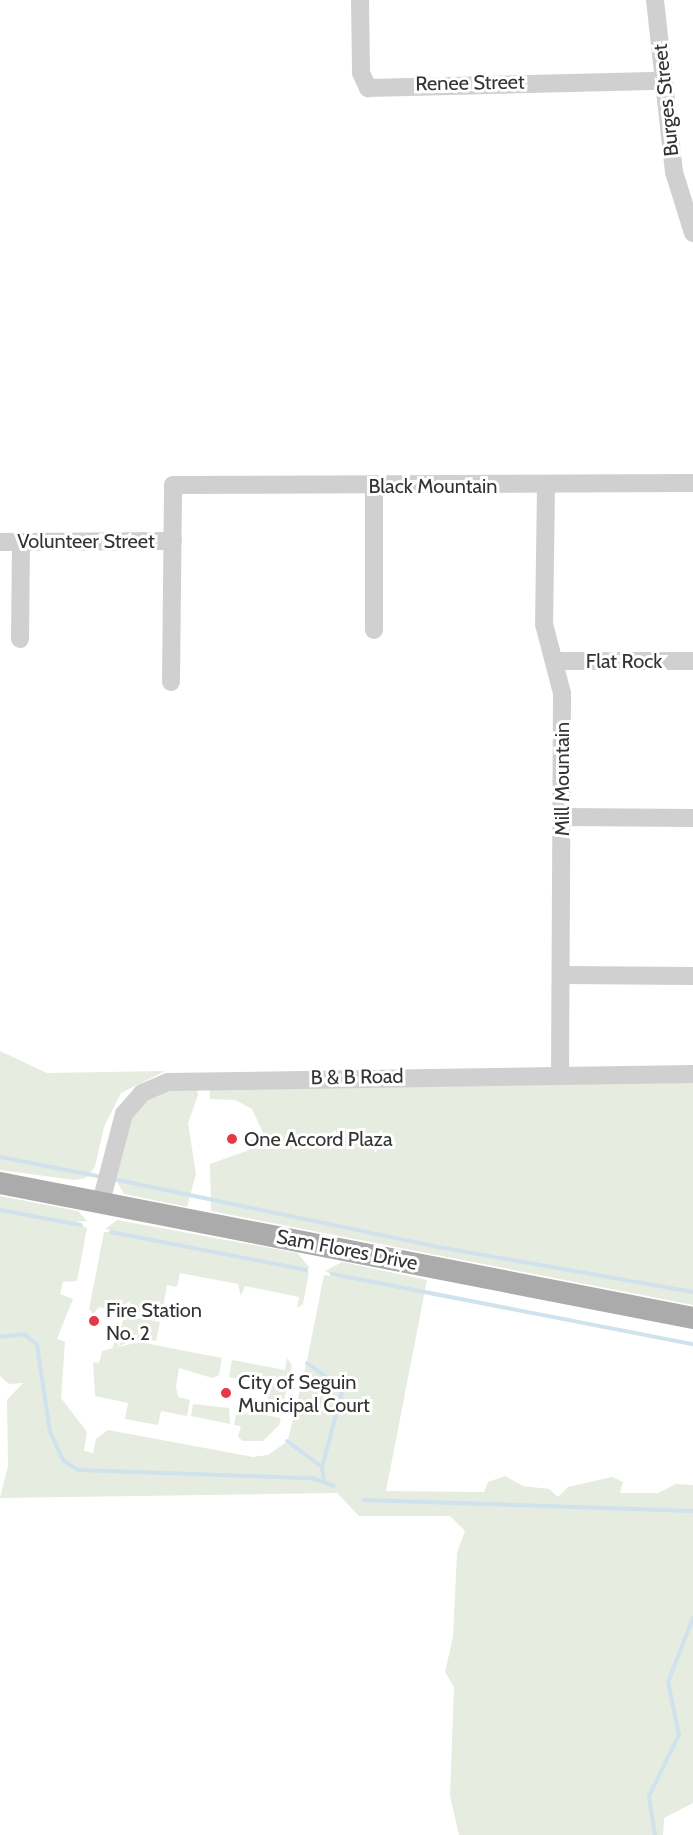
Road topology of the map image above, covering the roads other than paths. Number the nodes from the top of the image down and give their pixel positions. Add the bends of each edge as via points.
1 (360, 0) edge
2 (655, 0) edge
3 (663, 81) junction
4 (693, 233) edge
5 (693, 483) edge
6 (374, 486) junction
7 (546, 486) junction
8 (172, 541) junction
9 (0, 542) edge
10 (21, 542) junction
11 (374, 630) dead end
12 (20, 639) dead end
13 (556, 661) junction
14 (693, 661) edge
15 (171, 682) dead end
16 (562, 817) junction
17 (693, 818) edge
18 (562, 975) junction
19 (693, 976) edge
20 (693, 1074) edge
21 (560, 1075) junction
22 (0, 1183) edge
23 (101, 1202) junction
24 (693, 1318) edge

1 - 3 street, Renee Street via 361,73 368,88
2 - 3 street, Burges Street
3 - 4 street, Burges Street via 674,172
5 - 7 street, Black Mountain
6 - 7 street, Black Mountain
6 - 8 street, Black Mountain via 173,485
6 - 11 street
7 - 13 street, Mill Mountain via 544,624
8 - 10 street, Volunteer Street
8 - 15 street
9 - 10 street, Volunteer Street
10 - 12 street
13 - 14 street, Flat Rock
13 - 16 street, Mill Mountain via 562,693
16 - 17 street
16 - 18 street, Mill Mountain
18 - 19 street
18 - 21 street, Mill Mountain
20 - 21 street, B & B Road
21 - 23 street, B & B Road via 168,1082 142,1093 124,1114
22 - 23 main road, Sam Flores Drive
23 - 24 main road, Sam Flores Drive

